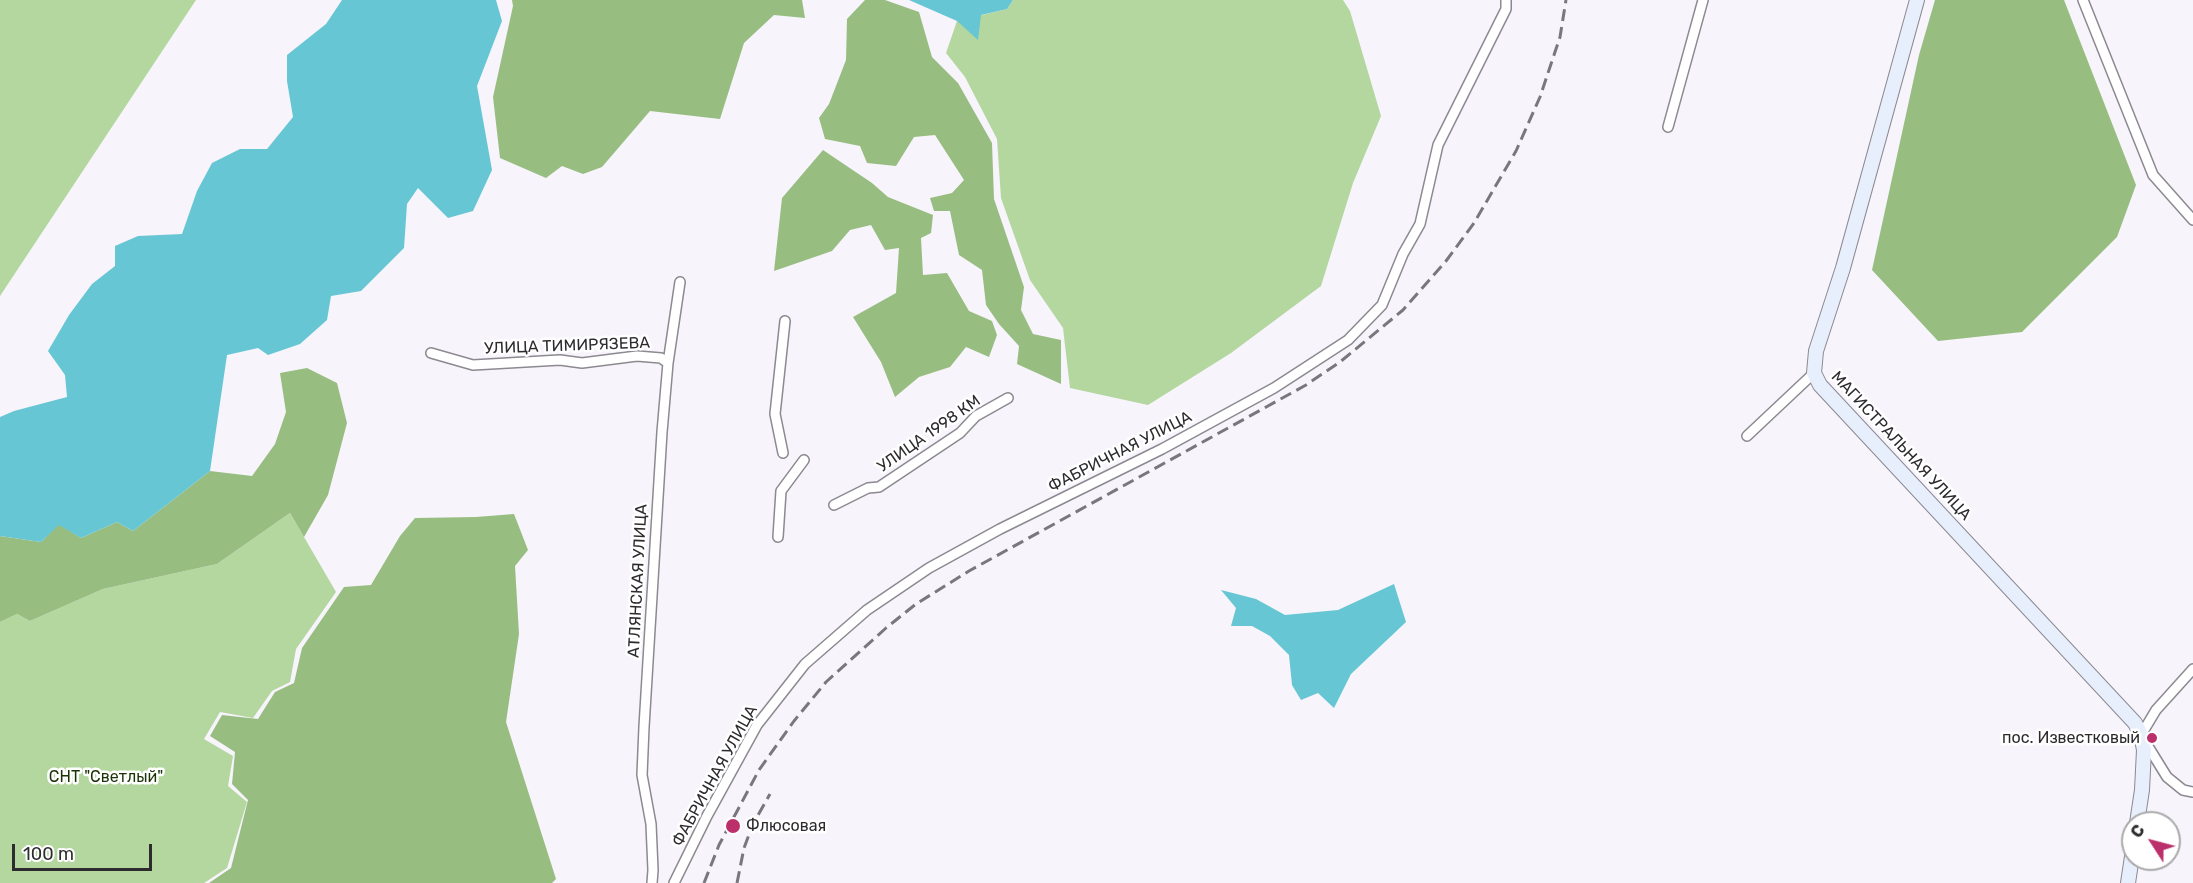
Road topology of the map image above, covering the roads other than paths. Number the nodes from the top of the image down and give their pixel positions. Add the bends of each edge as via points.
1 (1506, 0) edge
2 (1703, 0) edge
3 (1917, 0) edge
4 (2083, 0) edge
5 (1668, 127) dead end
6 (2193, 220) edge
7 (680, 282) dead end
8 (785, 321) dead end
9 (431, 353) dead end
10 (668, 363) junction
11 (1814, 373) junction
12 (1008, 398) dead end
13 (1747, 436) dead end
14 (783, 453) dead end
15 (804, 460) dead end
16 (834, 505) dead end
17 (778, 537) dead end
18 (2193, 669) edge
19 (2141, 735) junction
20 (2193, 792) edge
21 (2139, 811) edge
22 (652, 883) edge
23 (674, 883) edge

1 - 23 street, ФАБРИЧНАЯ УЛИЦА via 1506,9 1438,145 1420,224 1382,306 1348,340 1274,388 1000,529 929,568 867,610 805,664 757,725
2 - 5 street
3 - 11 street, МАГИСТРАЛЬНАЯ УЛИЦА via 1816,351
4 - 6 street via 2153,175
7 - 10 street, АТЛЯНСКАЯ УЛИЦА
8 - 14 street via 774,414
9 - 10 street, УЛИЦА ТИМИРЯЗЕВА via 473,365 560,360 582,363 637,357 661,358
10 - 22 street, АТЛЯНСКАЯ УЛИЦА via 643,736 642,775 651,824
11 - 13 street
11 - 19 street, МАГИСТРАЛЬНАЯ УЛИЦА via 1820,385 2135,723
12 - 16 street, УЛИЦА 1998 КМ via 976,416 960,433 879,487 868,488
15 - 17 street via 781,492
18 - 19 street via 2156,710
19 - 20 street via 2167,777 2182,790
19 - 21 street via 2144,750

